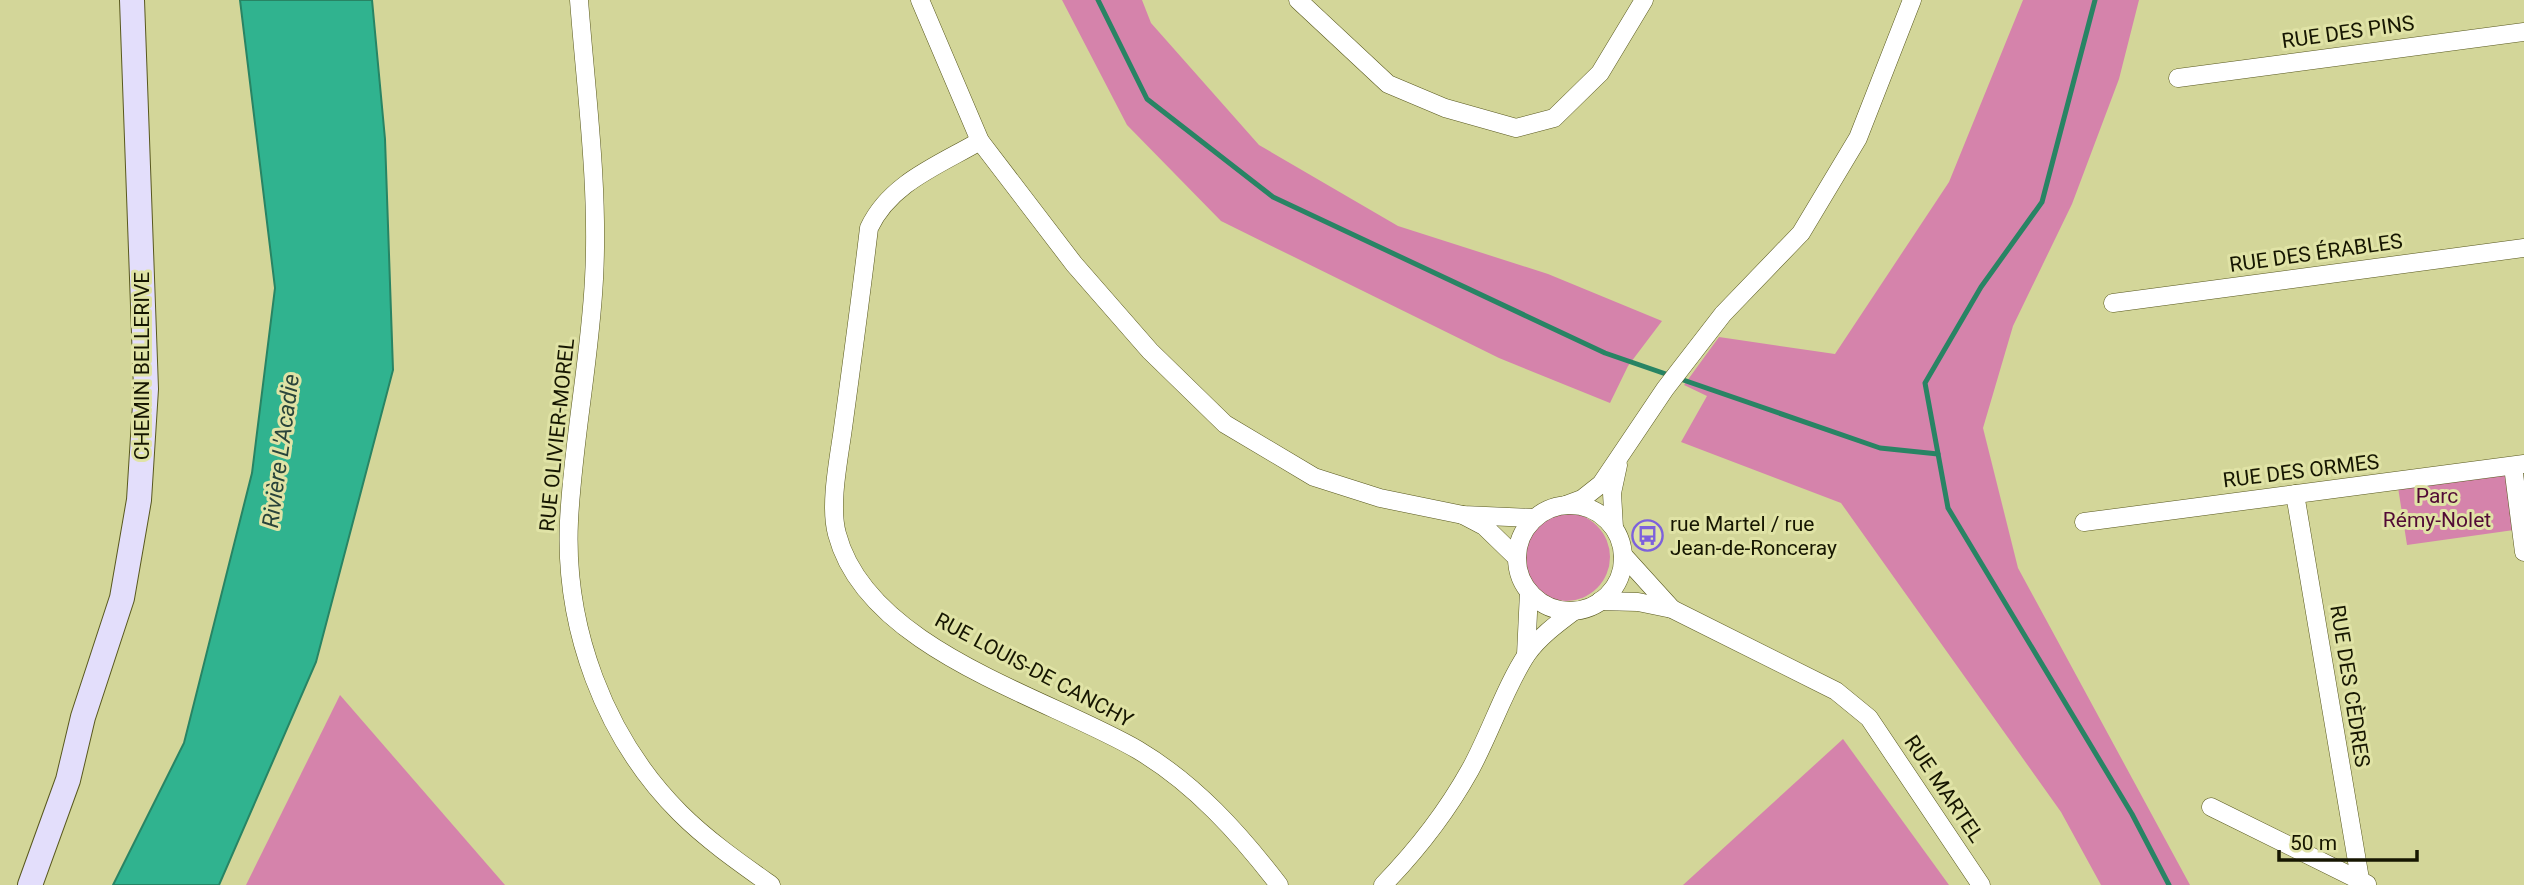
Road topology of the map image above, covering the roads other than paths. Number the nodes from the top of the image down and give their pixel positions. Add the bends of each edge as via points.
1 (132, 0) edge
2 (579, 0) edge
3 (920, 0) edge
4 (1298, 0) edge
5 (1644, 0) edge
6 (1912, 0) edge
7 (2524, 32) edge
8 (2178, 78) dead end
9 (980, 141) junction
10 (2524, 248) edge
11 (2113, 303) dead end
12 (1618, 461) junction
13 (2518, 465) edge
14 (2295, 494) junction
15 (1566, 505) junction
16 (1463, 515) junction
17 (1534, 518) junction
18 (2084, 522) dead end
19 (1614, 528) junction
20 (2524, 552) edge
21 (1623, 555) junction
22 (1516, 557) junction
23 (1529, 592) junction
24 (1600, 601) junction
25 (1672, 609) junction
26 (1574, 611) junction
27 (1526, 655) junction
28 (2211, 807) dead end
29 (2363, 883) edge
30 (30, 885) edge
31 (771, 885) edge
32 (1279, 885) edge
33 (1383, 885) edge
34 (1981, 885) edge

1 - 30 main road, CHEMIN BELLERIVE via 146,389 139,500 122,598 83,717 68,780
2 - 31 street, RUE OLIVIER-MOREL via 595,249 569,523 571,581 580,631 613,721 650,778 698,830
3 - 9 street
4 - 5 street via 1388,83 1445,108 1516,128 1554,118 1600,73
6 - 12 street via 1858,138 1801,233 1723,314 1665,389
7 - 8 street, RUE DES PINS
9 - 16 street via 1090,284 1225,424 1314,477 1380,498
9 - 32 street, RUE LOUIS-DE CANCHY via 893,192 878,208 869,228 836,480 836,532 853,574 889,616 942,652 1139,750 1189,786 1244,840
10 - 11 street, RUE DES ÉRABLES
12 - 15 street via 1593,492
12 - 19 street via 1612,494
13 - 14 street, RUE DES ORMES
13 - 20 street
14 - 18 street, RUE DES ORMES
14 - 29 street, RUE DES CÈDRES
15 - 17 street
15 - 19 street via 1598,513
16 - 17 street
16 - 22 street via 1484,526
17 - 22 street
19 - 21 street
21 - 24 street via 1617,581
21 - 25 street
22 - 23 street
23 - 26 street via 1549,607
23 - 27 street
24 - 25 street
24 - 26 street
25 - 34 street, RUE MARTEL via 1836,691 1869,718
26 - 27 street
27 - 33 street via 1454,798
28 - 29 street

